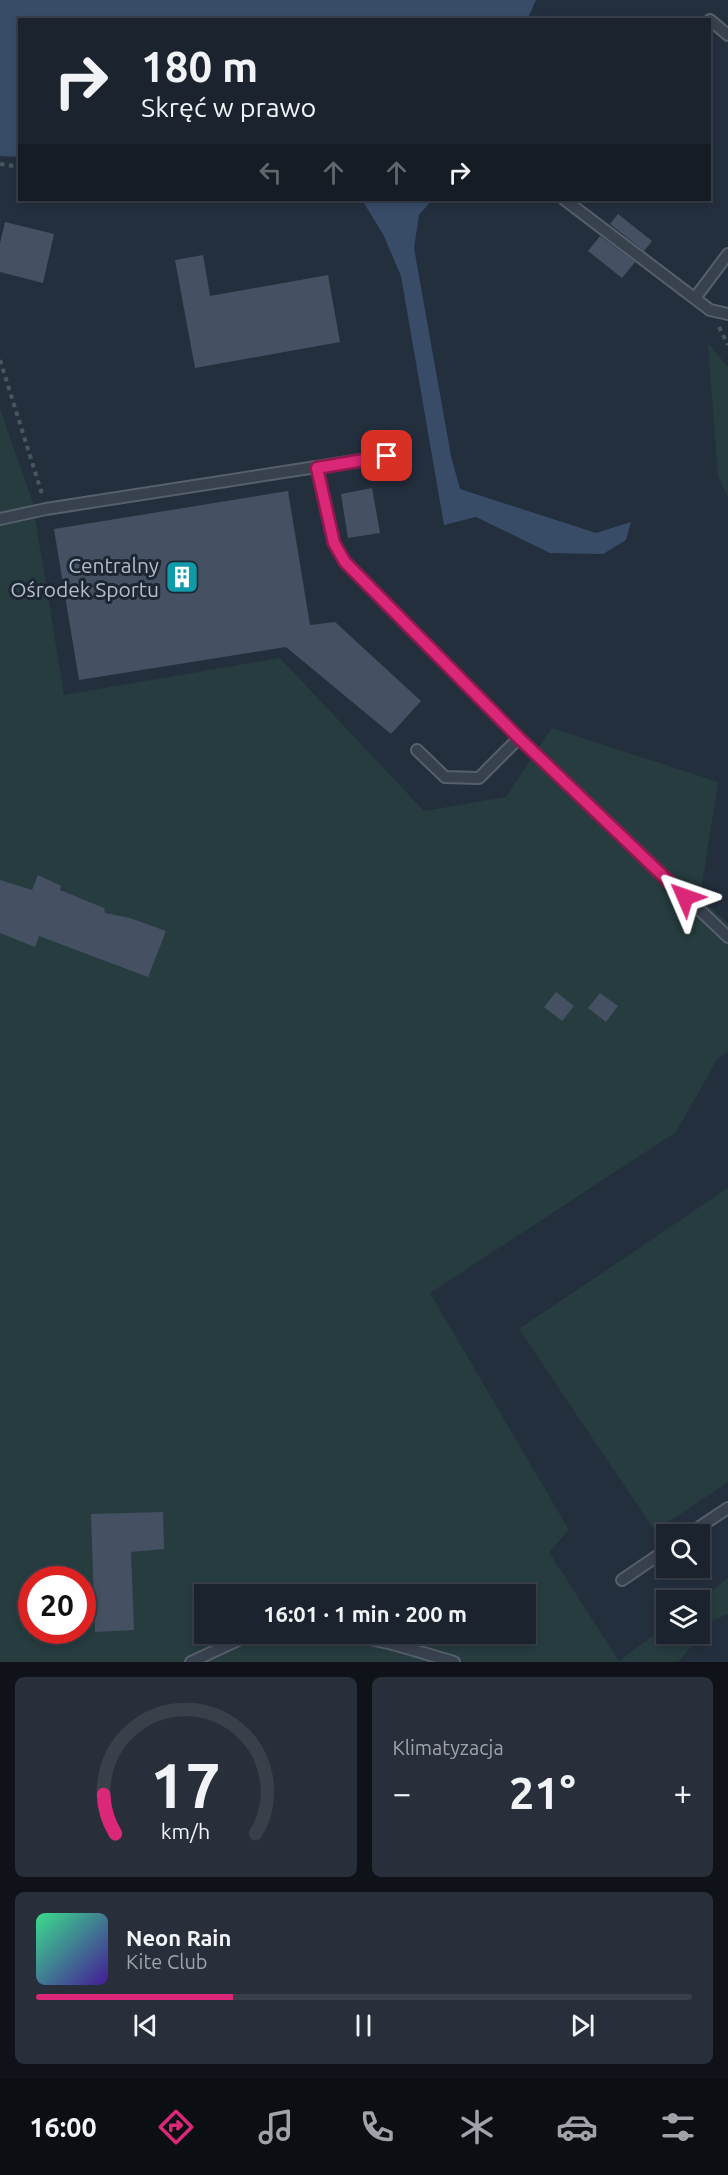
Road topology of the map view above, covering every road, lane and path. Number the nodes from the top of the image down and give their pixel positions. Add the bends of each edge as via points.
1 (711, 22) edge
2 (728, 35) edge
3 (0, 164) edge
4 (18, 165) edge
5 (566, 201) edge
6 (728, 254) edge
7 (695, 298) junction
8 (728, 314) edge
9 (0, 360) edge
10 (387, 456) dead end
11 (317, 468) junction
12 (46, 509) junction
13 (0, 519) edge
14 (519, 738) junction
15 (417, 750) dead end
16 (728, 937) edge
17 (728, 1508) edge
18 (704, 1524) edge
19 (656, 1557) edge
20 (622, 1580) dead end
21 (228, 1644) edge
22 (389, 1644) edge
23 (191, 1662) edge
24 (454, 1662) edge

1 - 2 lane
3 - 4 path
5 - 7 lane
6 - 7 lane
7 - 8 lane via 710,310
9 - 12 path
10 - 11 lane
11 - 12 lane
11 - 14 lane via 334,543 345,562
12 - 13 lane
14 - 15 lane via 479,778 445,777
14 - 16 lane
17 - 18 lane
19 - 20 lane
21 - 23 lane
22 - 24 lane

